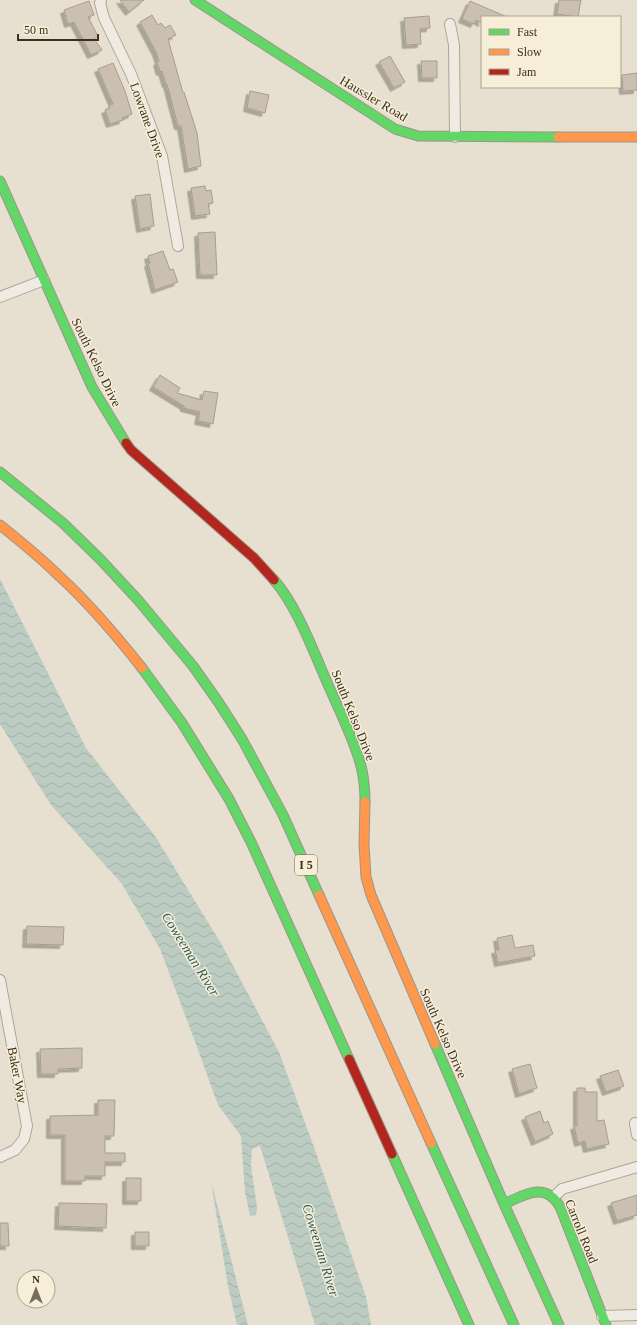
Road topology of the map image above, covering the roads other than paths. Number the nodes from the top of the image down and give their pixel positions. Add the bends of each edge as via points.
1 (101, 0) edge
2 (195, 0) edge
3 (450, 24) dead end
4 (455, 136) junction
5 (637, 137) edge
6 (0, 181) edge
7 (178, 246) dead end
8 (44, 280) junction
9 (0, 297) edge
10 (0, 472) edge
11 (0, 525) edge
12 (0, 980) edge
13 (635, 1123) dead end
14 (637, 1135) edge
15 (0, 1157) edge
16 (637, 1166) edge
17 (554, 1197) junction
18 (504, 1204) junction
19 (637, 1315) edge
20 (604, 1321) edge
21 (469, 1325) edge
22 (514, 1325) edge
23 (558, 1325) edge

1 - 7 street, Lowrane Drive via 104,18 131,74 162,156
2 - 4 main road, Haussler Road via 395,129 418,136
3 - 4 street via 454,45
4 - 5 main road, Haussler Road
6 - 8 main road, South Kelso Drive
8 - 9 street
8 - 18 main road, South Kelso Drive via 92,387 131,450 254,558 283,590 302,626 361,765 365,784 364,858 371,895
10 - 22 main road, I 5 via 63,524 138,600 193,666 242,739 283,815
11 - 21 main road via 66,582 116,637 158,689 215,775 251,842
12 - 15 street, Baker Way via 27,1126 24,1139 15,1150
13 - 14 street
16 - 17 street via 562,1189
17 - 18 main road, Carroll Road via 539,1192
17 - 20 main road, Carroll Road via 561,1209
18 - 23 main road, South Kelso Drive
19 - 20 street

